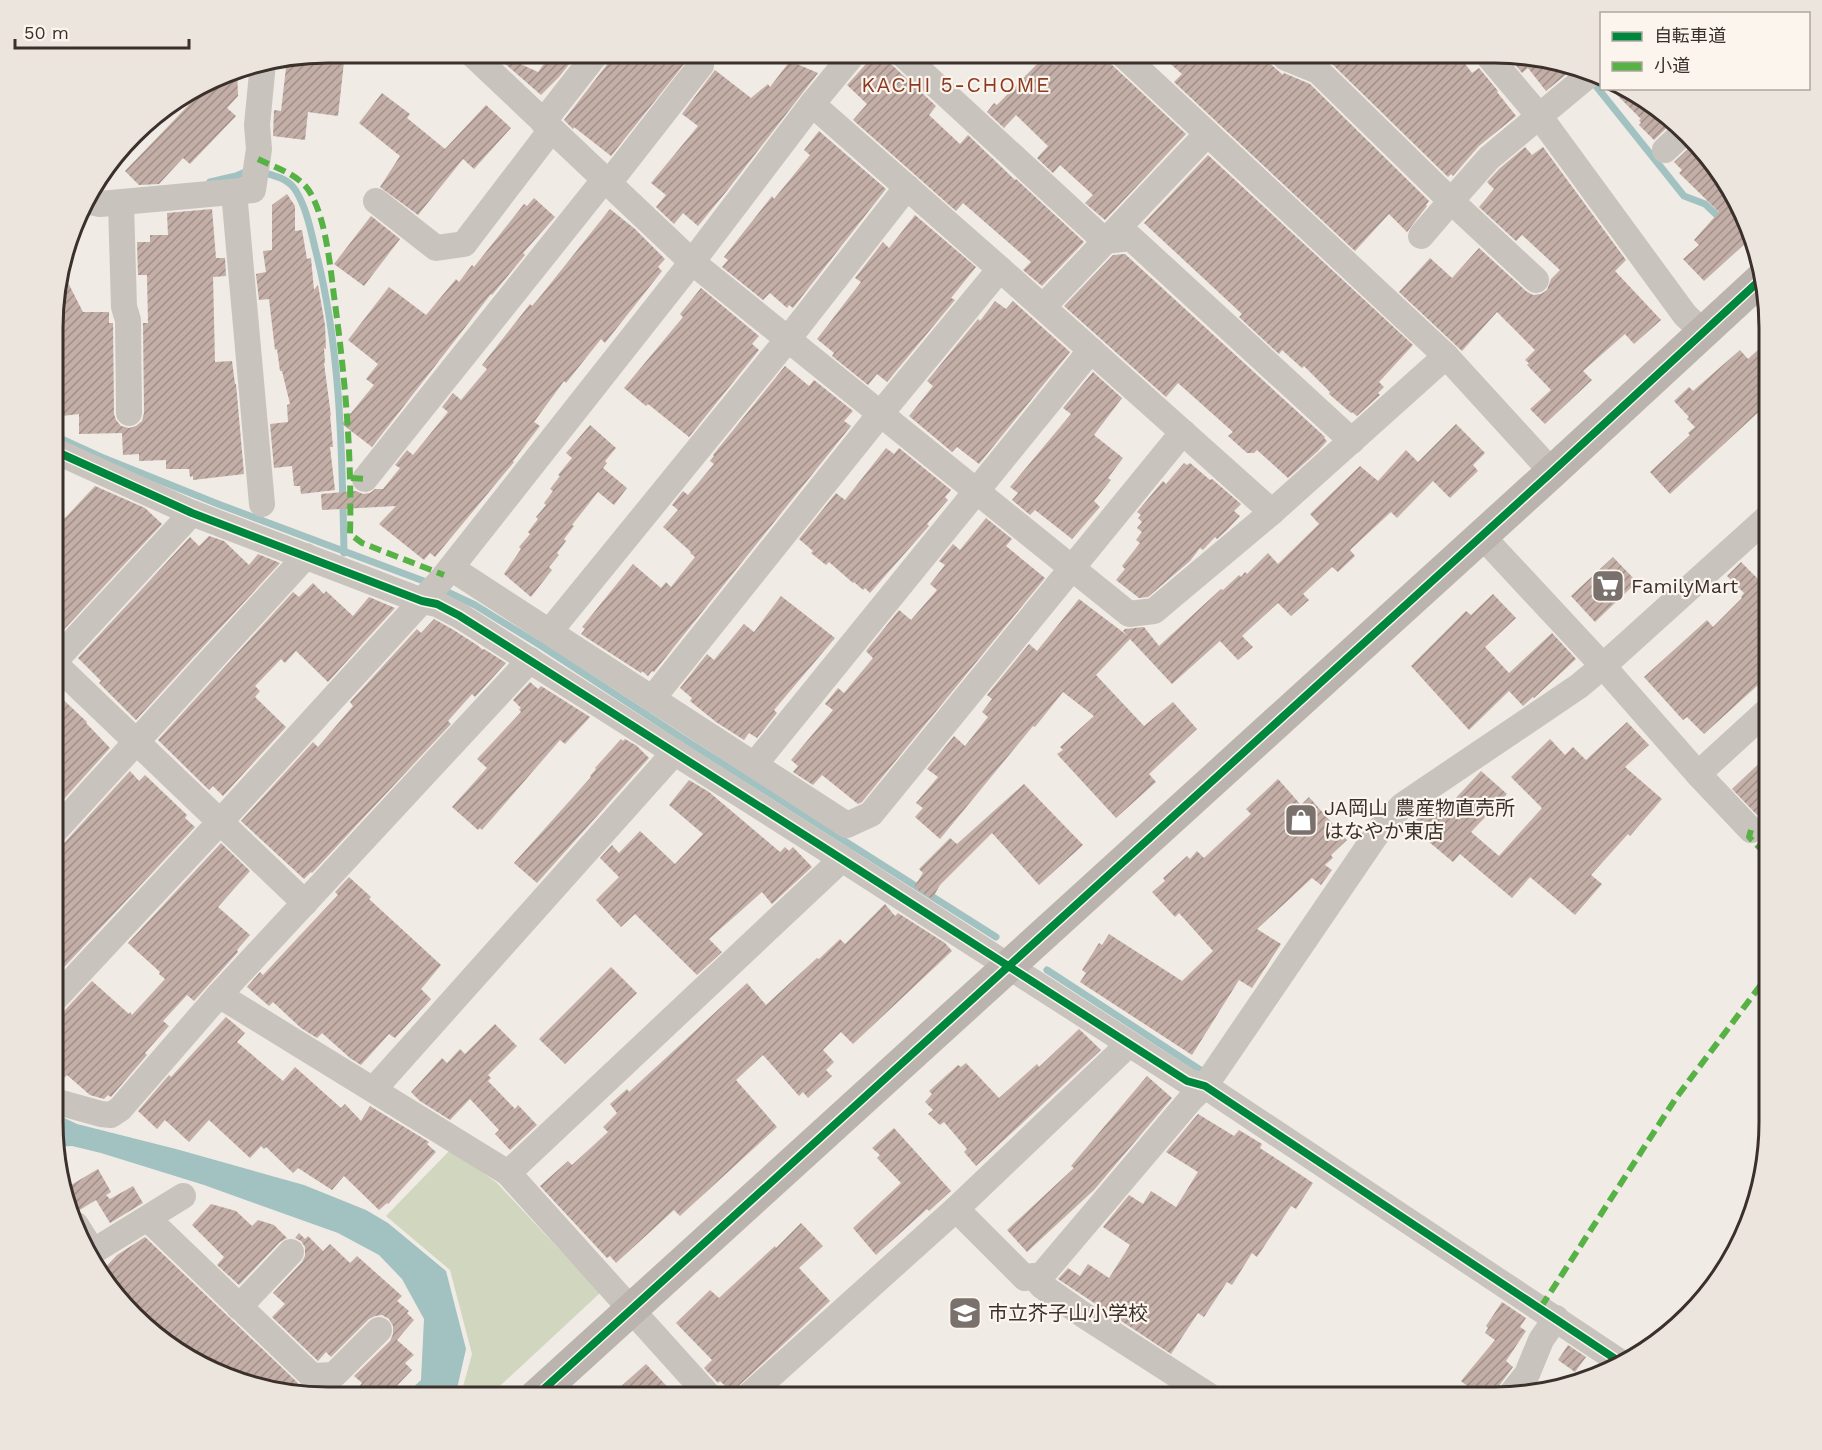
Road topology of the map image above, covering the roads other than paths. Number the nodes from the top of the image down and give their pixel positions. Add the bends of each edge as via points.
1 (482, 63) edge
2 (590, 63) edge
3 (846, 63) edge
4 (912, 63) edge
5 (1132, 63) edge
6 (1297, 63) edge
7 (1494, 63) edge
8 (701, 65) dead end
9 (262, 71) edge
10 (1584, 79) edge
11 (812, 104) junction
12 (1540, 117) junction
13 (547, 126) junction
14 (1208, 134) junction
15 (1678, 138) edge
16 (1665, 150) dead end
17 (606, 182) junction
18 (908, 187) junction
19 (234, 192) junction
20 (376, 201) dead end
21 (1451, 201) junction
22 (94, 203) edge
23 (122, 203) junction
24 (1421, 236) dead end
25 (1106, 241) junction
26 (692, 262) junction
27 (1000, 269) junction
28 (1536, 280) dead end
29 (1755, 284) edge
30 (1043, 307) junction
31 (1703, 332) junction
32 (788, 339) junction
33 (1091, 350) junction
34 (1446, 356) junction
35 (129, 413) dead end
36 (881, 413) junction
37 (1183, 432) junction
38 (1352, 441) junction
39 (63, 455) edge
40 (1552, 472) junction
41 (365, 479) dead end
42 (976, 491) junction
43 (262, 504) dead end
44 (1272, 512) junction
45 (192, 513) junction
46 (1759, 525) edge
47 (1481, 535) junction
48 (306, 556) junction
49 (1071, 568) junction
50 (437, 584) junction
51 (550, 631) junction
52 (63, 652) edge
53 (530, 660) junction
54 (1603, 666) junction
55 (63, 671) edge
56 (652, 699) junction
57 (1759, 718) edge
58 (137, 743) junction
59 (675, 752) junction
60 (755, 764) junction
61 (1698, 774) junction
62 (63, 822) edge
63 (220, 822) junction
64 (1751, 830) dead end
65 (842, 859) junction
66 (305, 903) junction
67 (1010, 966) junction
68 (63, 990) edge
69 (219, 995) junction
70 (1129, 1044) junction
71 (1209, 1079) junction
72 (374, 1089) junction
73 (63, 1103) edge
74 (508, 1173) junction
75 (183, 1196) dead end
76 (956, 1209) junction
77 (148, 1219) junction
78 (96, 1250) edge
79 (291, 1252) dead end
80 (1033, 1276) junction
81 (239, 1307) junction
82 (631, 1310) junction
83 (1556, 1318) junction
84 (379, 1330) dead end
85 (1615, 1358) edge
86 (1518, 1386) edge
87 (546, 1387) edge
88 (701, 1387) edge
89 (758, 1387) edge
90 (1195, 1387) edge

1 - 13 street
2 - 13 street
3 - 11 street
4 - 25 street
5 - 14 street
6 - 21 street via 1318,72
7 - 12 street
8 - 17 street
9 - 19 street via 257,125 260,149 253,190
10 - 12 street
11 - 18 street
11 - 26 street
12 - 21 street via 1489,158
12 - 31 street via 1685,315
13 - 17 street
13 - 20 street via 464,244 436,248
14 - 25 street
14 - 34 street
15 - 16 street
17 - 26 street
17 - 41 street
18 - 27 street
18 - 32 street
19 - 23 street
19 - 43 street
21 - 24 street
21 - 28 street
22 - 23 street
23 - 35 street
25 - 30 street
25 - 38 street via 1131,238
26 - 32 street
26 - 50 street
27 - 30 street
27 - 36 street
29 - 31 street
30 - 33 street
31 - 40 street
32 - 36 street
32 - 51 street
33 - 37 street
33 - 42 street
34 - 38 street
34 - 40 street
36 - 42 street
36 - 56 street
37 - 44 street
37 - 49 street
38 - 44 street
39 - 45 street
40 - 47 street
42 - 49 street
42 - 60 street
44 - 49 street via 1154,611 1129,614
45 - 48 street
45 - 52 street
46 - 54 street
47 - 54 street
47 - 67 street
48 - 50 street
48 - 58 street
49 - 60 street via 871,814 847,825
50 - 51 street
50 - 53 street via 437,604
50 - 63 street
51 - 56 street
53 - 59 street
53 - 66 street
54 - 61 street
54 - 71 street via 1403,805 1383,825
55 - 58 street
56 - 60 street
57 - 61 street
58 - 62 street
58 - 63 street
59 - 65 street
59 - 72 street
61 - 64 street
63 - 66 street
63 - 68 street
65 - 67 street
65 - 74 street
66 - 69 street
67 - 70 street
67 - 82 street
69 - 72 street
69 - 73 street via 120,1109 111,1115
70 - 71 street via 1187,1081
70 - 76 street
71 - 80 street via 1042,1275
71 - 83 street
72 - 74 street
74 - 82 street
75 - 77 street
76 - 80 street via 1025,1278
76 - 89 street
77 - 78 street
77 - 81 street
79 - 81 street
80 - 90 street via 1085,1316
81 - 84 street via 312,1376 334,1375
82 - 87 street
82 - 88 street
83 - 85 street
83 - 86 street

